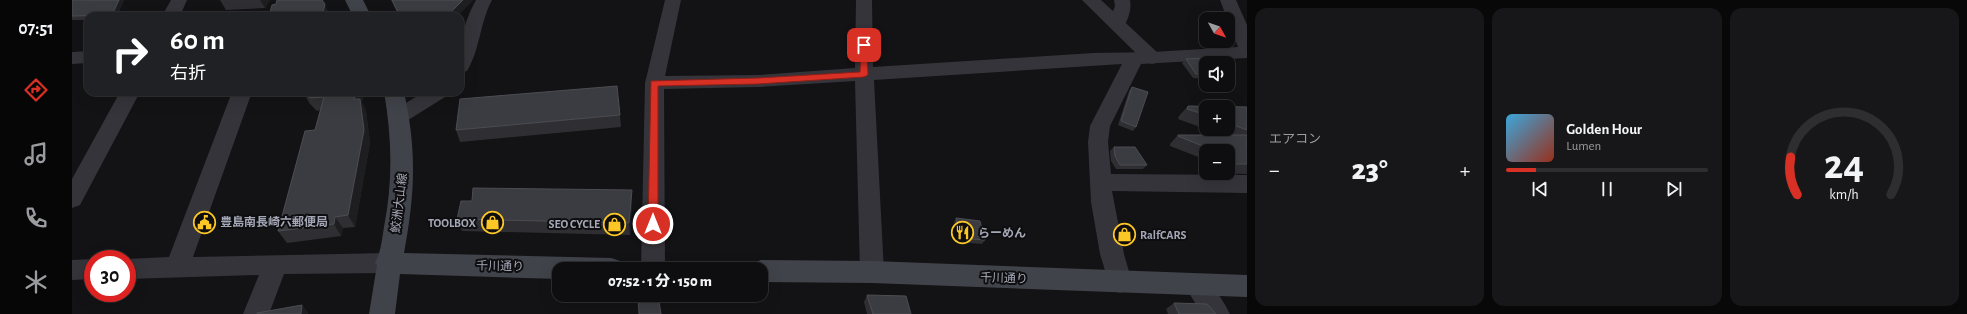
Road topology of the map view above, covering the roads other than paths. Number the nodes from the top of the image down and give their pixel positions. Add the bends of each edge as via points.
1 (179, 0) edge
2 (354, 0) edge
3 (484, 0) edge
4 (673, 0) edge
5 (864, 0) edge
6 (1091, 0) edge
7 (1122, 0) edge
8 (1228, 0) edge
9 (172, 12) edge
10 (360, 12) edge
11 (1117, 24) junction
12 (1247, 46) edge
13 (1247, 52) edge
14 (84, 57) edge
15 (72, 58) edge
16 (464, 58) edge
17 (1143, 59) junction
18 (864, 75) junction
19 (654, 83) junction
20 (128, 96) edge
21 (241, 96) edge
22 (395, 96) edge
23 (432, 96) edge
24 (398, 117) junction
25 (1100, 182) junction
26 (1247, 184) edge
27 (72, 198) edge
28 (653, 262) edge
29 (388, 263) junction
30 (276, 264) junction
31 (552, 267) edge
32 (177, 268) junction
33 (84, 269) edge
34 (136, 269) edge
35 (72, 270) edge
36 (768, 271) edge
37 (872, 272) junction
38 (1120, 282) junction
39 (1196, 284) junction
40 (1247, 286) edge
41 (256, 314) edge
42 (382, 314) edge
43 (1217, 314) edge

1 - 9 street
2 - 10 main road
3 - 16 street
4 - 19 street
5 - 18 street
6 - 11 street
7 - 11 street via 1123,6
8 - 12 street
11 - 17 street
13 - 17 street
14 - 15 street
17 - 18 street via 1093,59
17 - 25 street via 1100,126
18 - 19 street
18 - 37 street
19 - 28 street
20 - 27 street
21 - 32 street
22 - 24 main road, 鮫洲大山線
23 - 24 street
24 - 29 main road, 鮫洲大山線 via 403,180 396,233
25 - 26 street
25 - 38 street via 1112,254
29 - 30 street
29 - 31 main road, 千川通り
29 - 42 main road, 鮫洲大山線
30 - 32 street
30 - 41 street
32 - 34 street
33 - 35 street
36 - 37 main road, 千川通り
37 - 38 main road, 千川通り
38 - 39 main road, 千川通り
39 - 40 main road, 千川通り
39 - 43 street

